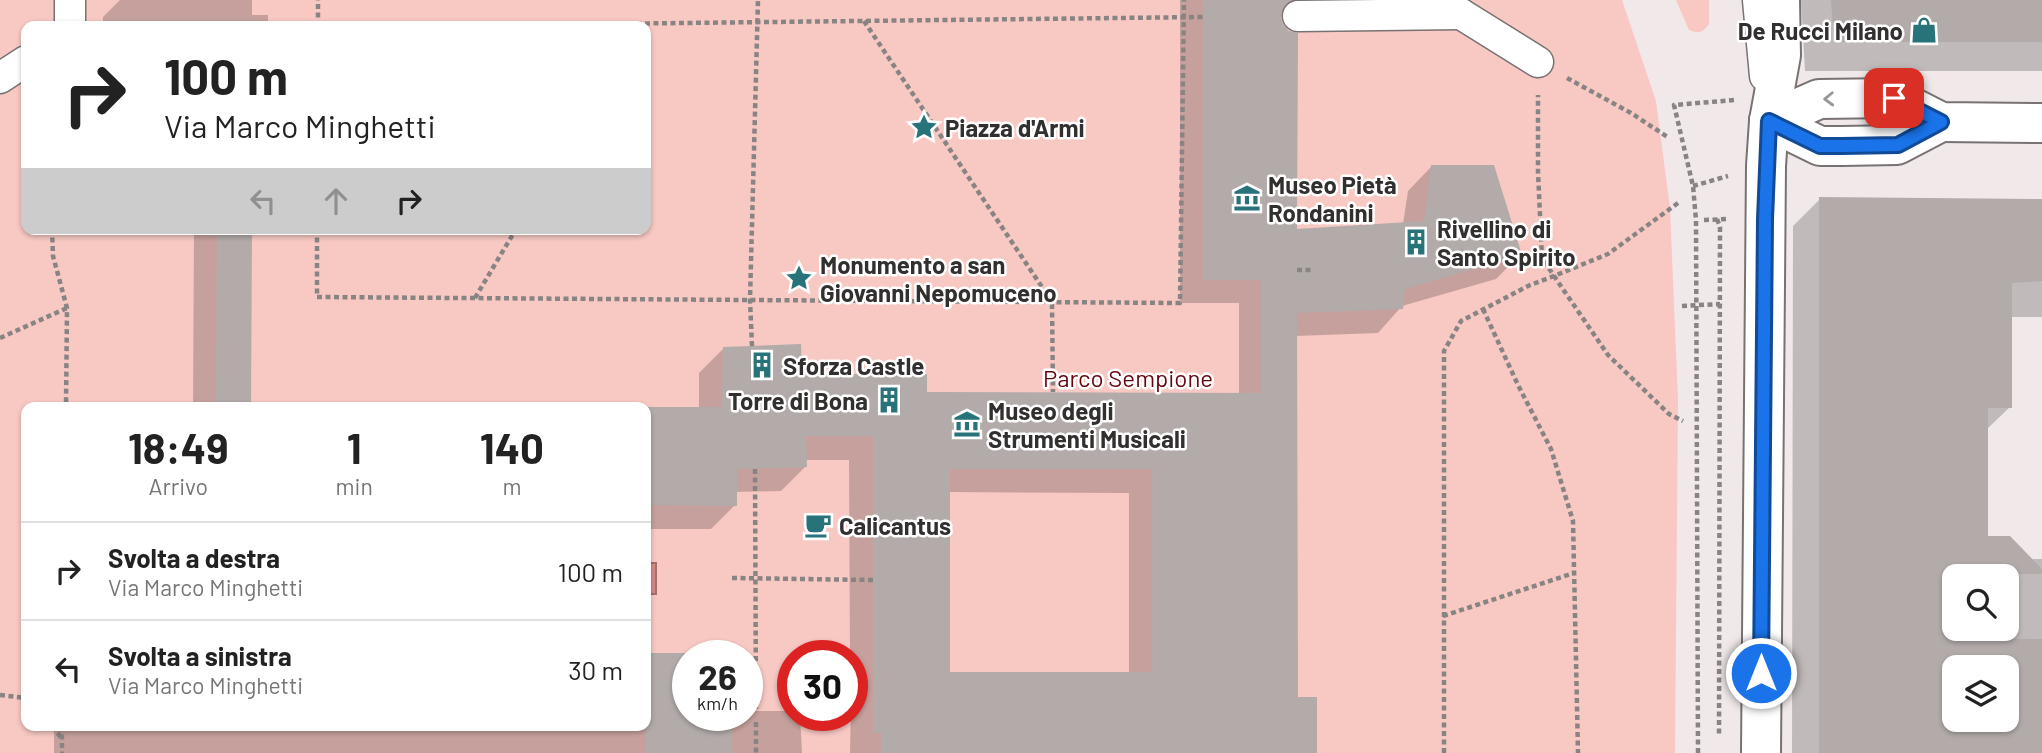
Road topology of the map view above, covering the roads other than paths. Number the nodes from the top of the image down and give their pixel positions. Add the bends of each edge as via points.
1 (70, 0) edge
2 (1758, 0) edge
3 (1780, 0) edge
4 (1461, 7) edge
5 (1298, 16) dead end
6 (70, 21) edge
7 (1538, 62) road end
8 (21, 64) edge
9 (0, 78) edge
10 (1768, 109) junction
11 (2042, 123) edge
12 (1761, 753) edge

1 - 6 street
2 - 10 street
3 - 10 street via 1781,55
4 - 5 street
4 - 7 street
8 - 9 street
10 - 11 street via 1820,146 1898,145 1941,122
10 - 12 street

